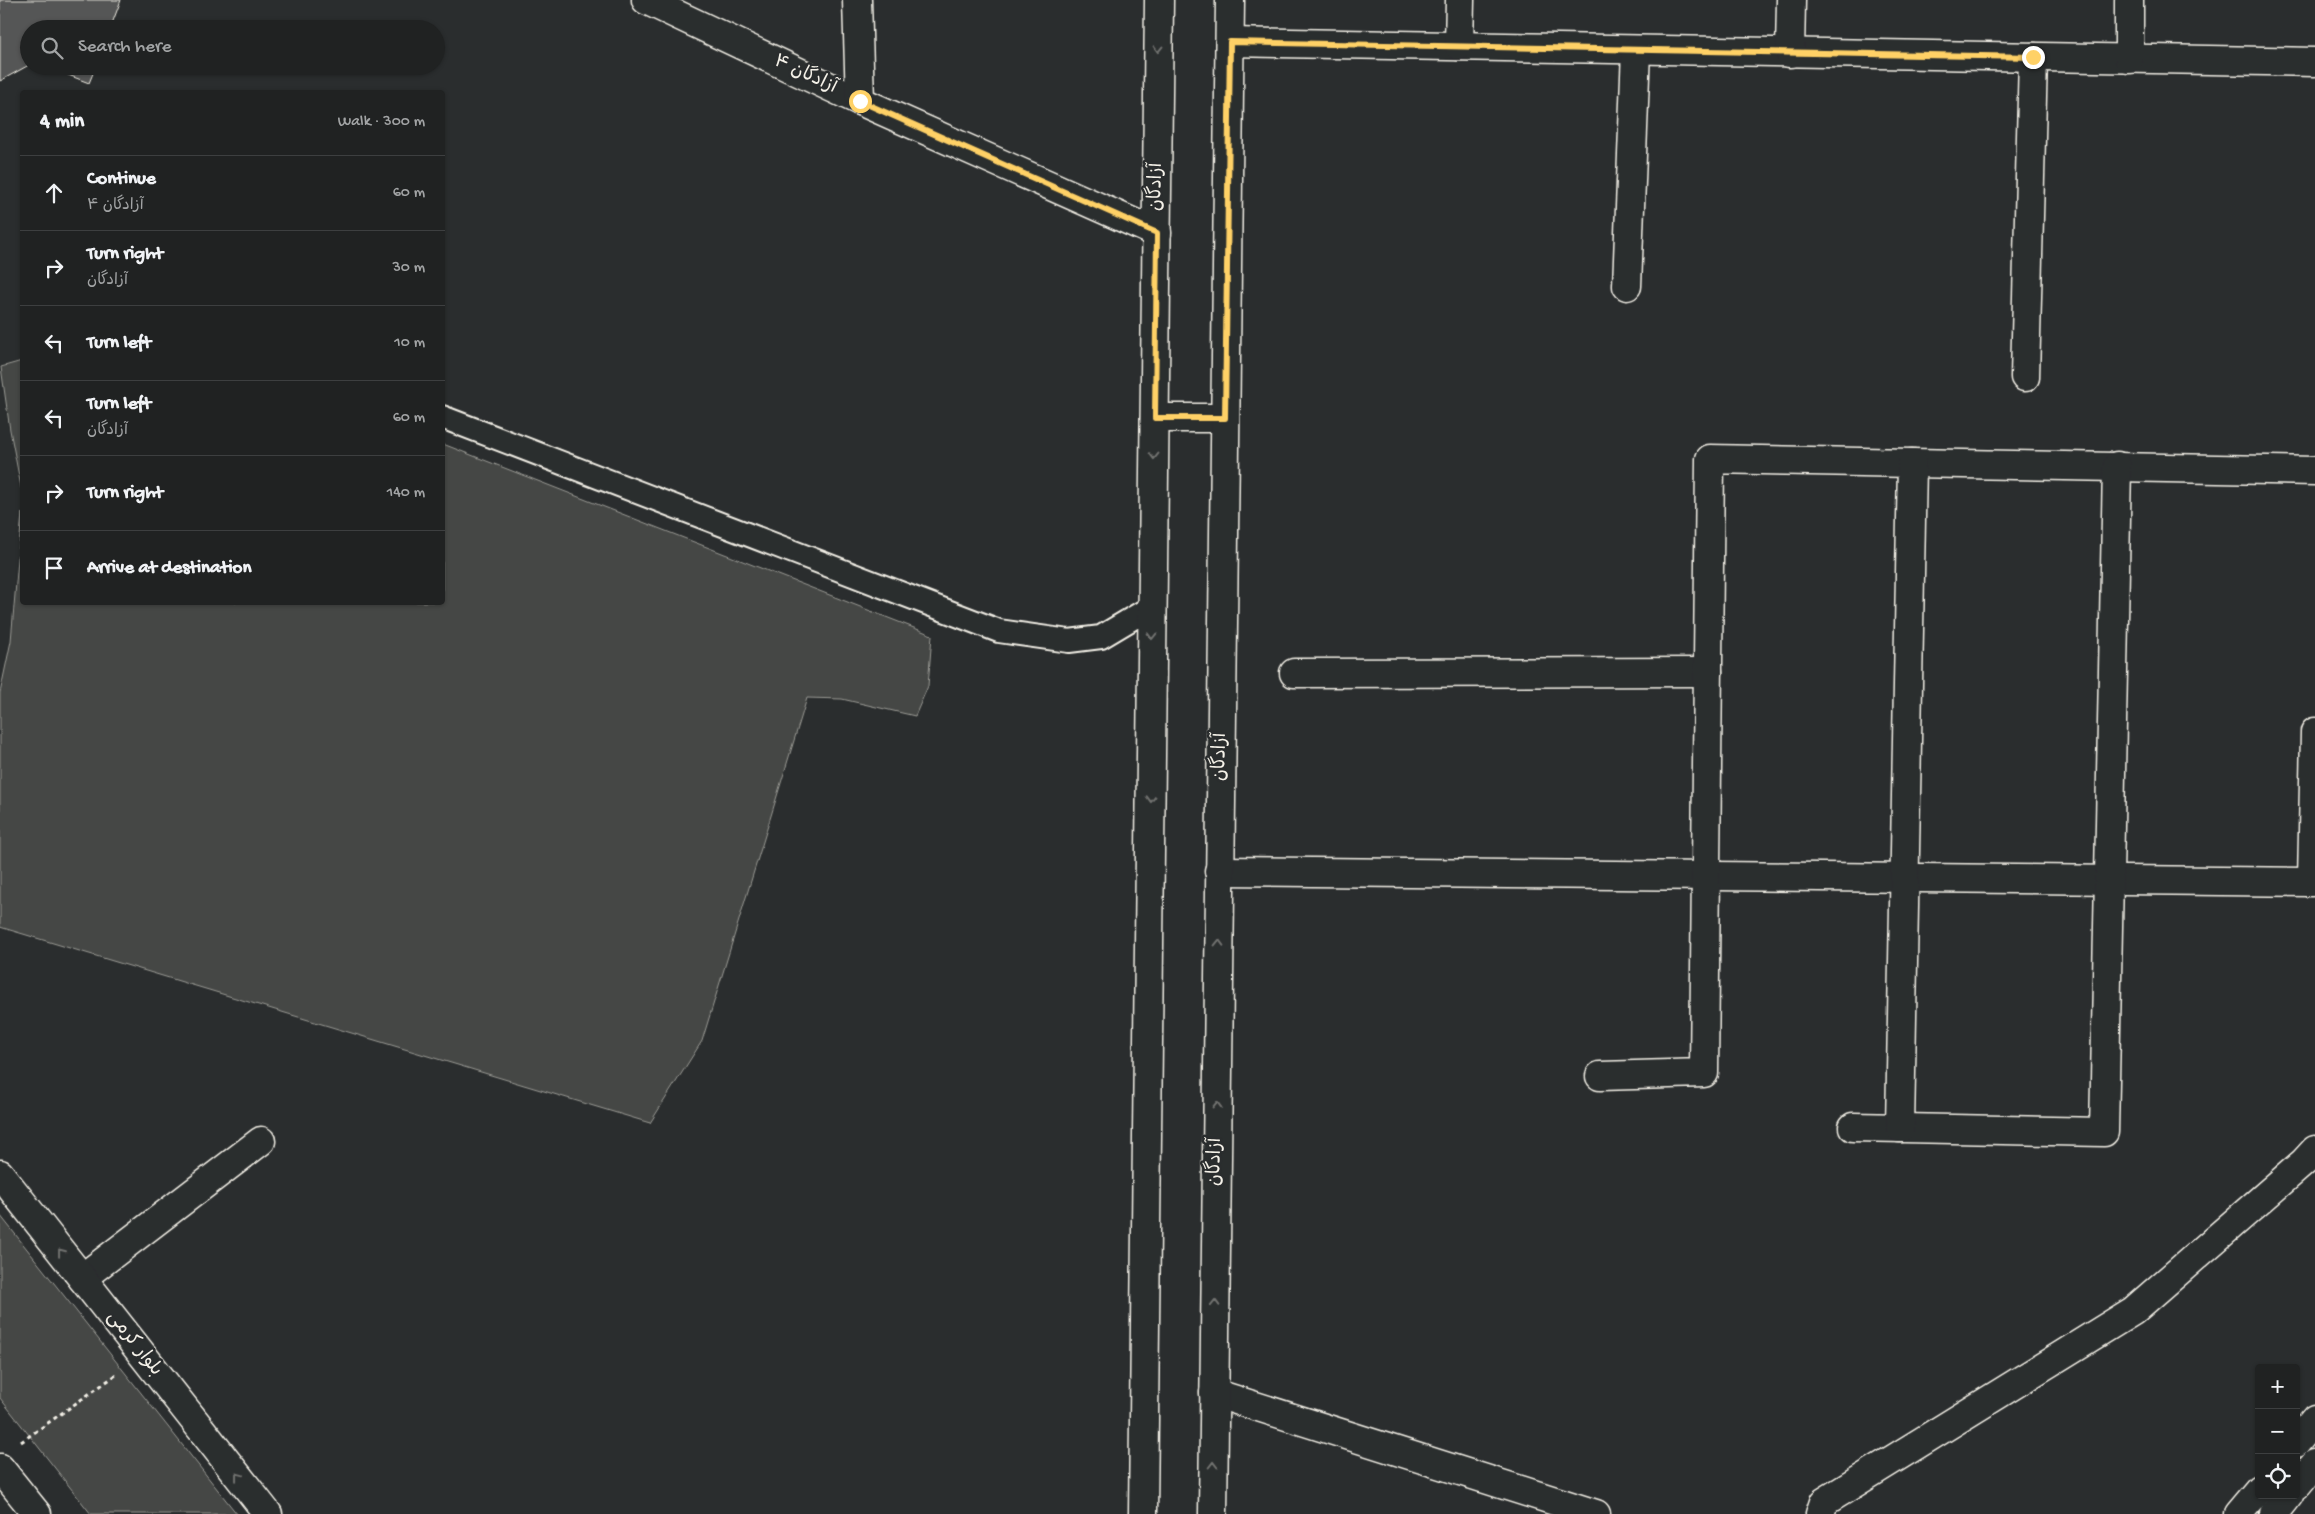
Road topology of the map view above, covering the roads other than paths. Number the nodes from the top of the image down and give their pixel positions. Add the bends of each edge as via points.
1 (646, 0) edge
2 (857, 0) edge
3 (1159, 0) edge
4 (1230, 0) edge
5 (1460, 0) edge
6 (1791, 0) edge
7 (2130, 0) edge
8 (1230, 42) junction
9 (1459, 46) junction
10 (1636, 50) junction
11 (1790, 53) junction
12 (2033, 57) junction
13 (2129, 59) junction
14 (2315, 62) edge
15 (860, 101) junction
16 (1157, 233) junction
17 (1626, 286) dead end
18 (2025, 377) dead end
19 (445, 418) edge
20 (1155, 418) junction
21 (1225, 418) junction
22 (1912, 462) junction
23 (2117, 466) junction
24 (2315, 471) edge
25 (1153, 606) junction
26 (1708, 672) junction
27 (1294, 673) dead end
28 (2315, 732) edge
29 (2315, 740) edge
30 (1220, 871) junction
31 (1706, 876) junction
32 (1905, 878) junction
33 (2108, 880) junction
34 (1600, 1076) dead end
35 (1853, 1127) dead end
36 (1900, 1128) junction
37 (261, 1141) dead end
38 (2315, 1150) edge
39 (0, 1174) edge
40 (82, 1278) junction
41 (1214, 1393) junction
42 (2315, 1419) edge
43 (2300, 1437) edge
44 (2315, 1463) edge
45 (0, 1468) edge
46 (2300, 1481) edge
47 (2255, 1494) edge
48 (2286, 1499) edge
49 (37, 1514) edge
50 (268, 1514) edge
51 (1143, 1514) edge
52 (1212, 1514) edge
53 (1596, 1514) edge
54 (1820, 1514) edge
55 (2238, 1514) edge
56 (2274, 1514) edge

1 - 15 street, آزادگان ۴
2 - 15 street
3 -> 16 street, آزادگان
4 - 8 street, آزادگان
5 - 9 street
6 - 11 street
7 - 13 street
8 - 9 street
8 - 21 street, آزادگان
9 - 10 street
10 - 11 street
10 - 17 street
11 - 12 street
12 - 13 street
12 - 18 street
13 - 14 street
15 - 16 street, آزادگان ۴
16 - 20 street, آزادگان
19 - 25 lane via 999,631 1069,641 1101,637
20 - 21 street
20 -> 25 street, آزادگان
21 - 30 street, آزادگان
22 - 23 street
22 - 26 street via 1710,459
22 - 32 street
23 - 24 street
23 - 33 street
25 -> 51 street, آزادگان
26 - 27 street
26 - 31 street
28 - 29 street
29 - 33 street via 2312,882
30 - 31 street
41 -> 30 street, آزادگان
31 - 32 street
31 - 34 street via 1704,1073
32 - 33 street
32 - 36 street
33 - 36 street via 2104,1132
35 - 36 street
37 - 40 street
38 - 54 street via 2134,1311 1824,1502
40 -> 39 street, بلوار کرمی
50 -> 40 street, بلوار کرمی
52 -> 41 street, آزادگان
41 - 53 street
42 - 43 street
44 - 46 street
45 - 49 street
47 - 55 street
48 - 56 street

